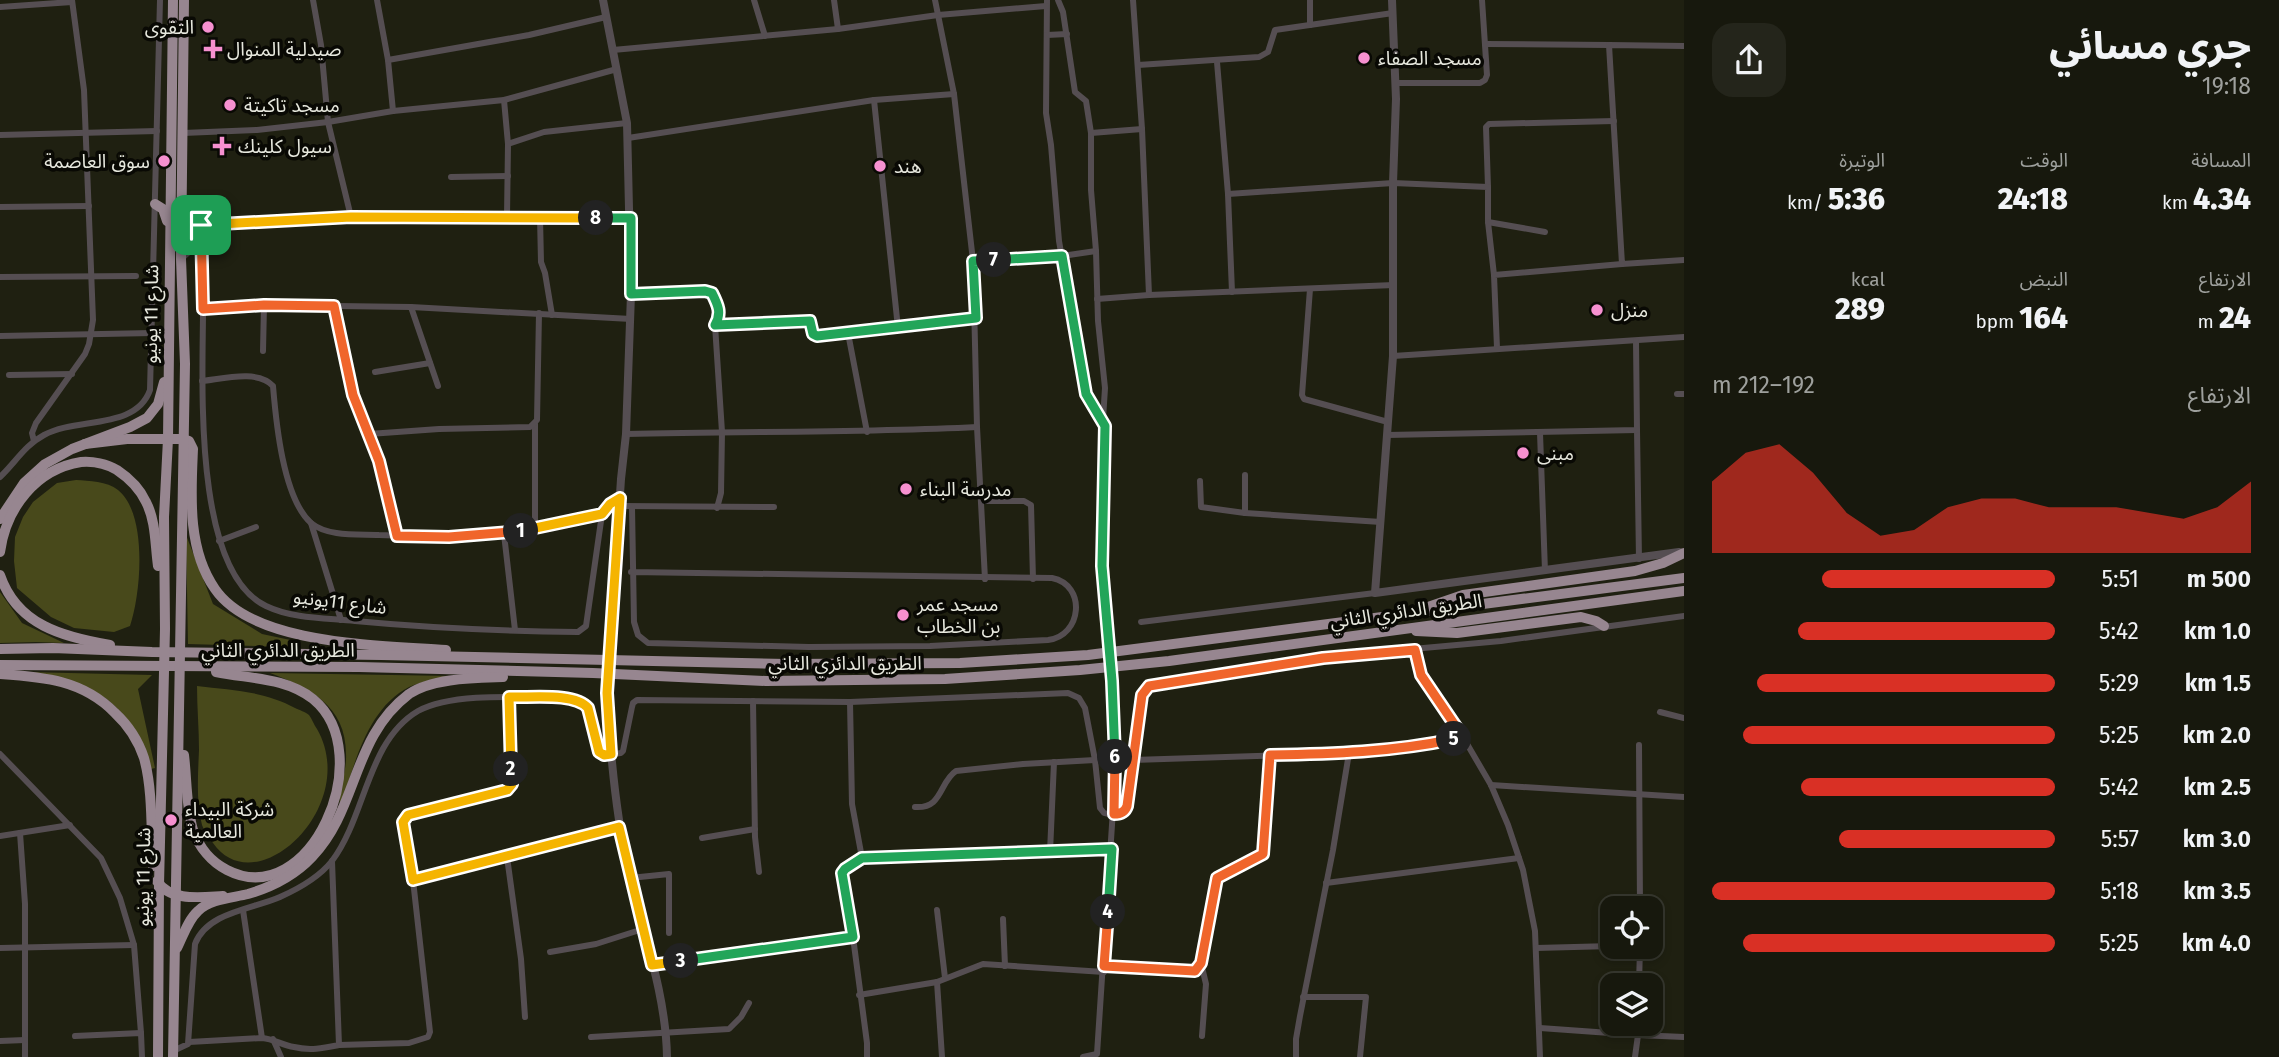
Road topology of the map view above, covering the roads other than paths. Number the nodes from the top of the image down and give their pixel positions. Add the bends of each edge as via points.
1 (160, 0) edge
2 (173, 0) edge
3 (184, 0) edge
4 (313, 0) edge
5 (377, 0) edge
6 (603, 0) edge
7 (754, 0) edge
8 (834, 0) edge
9 (935, 0) edge
10 (1058, 0) edge
11 (1133, 0) edge
12 (1310, 0) edge
13 (1392, 0) edge
14 (1482, 0) edge
15 (72, 1) edge
16 (1046, 3) edge
17 (0, 7) edge
18 (1392, 13) junction
19 (938, 15) junction
20 (606, 17) junction
21 (1310, 25) junction
22 (838, 29) junction
23 (1067, 34) junction
24 (1047, 35) junction
25 (765, 36) junction
26 (1485, 44) junction
27 (1609, 45) junction
28 (1684, 46) edge
29 (613, 51) junction
30 (388, 60) junction
31 (1217, 61) junction
32 (1138, 65) junction
33 (617, 69) junction
34 (1396, 83) junction
35 (954, 94) junction
36 (504, 100) junction
37 (874, 100) junction
38 (393, 111) junction
39 (1614, 121) junction
40 (328, 122) junction
41 (627, 123) junction
42 (1142, 129) junction
43 (157, 131) junction
44 (183, 133) junction
45 (1091, 133) junction
46 (86, 134) junction
47 (0, 135) edge
48 (628, 138) junction
49 (508, 144) junction
50 (508, 176) junction
51 (451, 177) dead end
52 (1393, 183) junction
53 (1488, 187) junction
54 (1228, 194) junction
55 (155, 204) junction
56 (89, 206) junction
57 (0, 207) edge
58 (507, 216) junction
59 (351, 217) junction
60 (540, 217) junction
61 (631, 218) junction
62 (1488, 222) junction
63 (201, 225) junction
64 (170, 231) junction
65 (1545, 232) dead end
66 (1096, 251) junction
67 (1062, 256) junction
68 (181, 259) junction
69 (1684, 260) edge
70 (973, 261) junction
71 (1622, 264) junction
72 (136, 275) dead end
73 (1494, 275) junction
74 (91, 276) junction
75 (0, 277) edge
76 (1394, 285) junction
77 (1310, 289) junction
78 (1232, 292) junction
79 (631, 294) junction
80 (1149, 295) junction
81 (1097, 299) junction
82 (264, 305) junction
83 (334, 306) junction
84 (411, 306) junction
85 (203, 309) junction
86 (539, 313) junction
87 (552, 316) junction
88 (976, 318) junction
89 (631, 319) junction
90 (715, 325) junction
91 (898, 328) junction
92 (153, 333) junction
93 (848, 333) junction
94 (91, 335) junction
95 (0, 336) edge
96 (1684, 337) edge
97 (1636, 341) junction
98 (1497, 348) junction
99 (263, 351) dead end
100 (1393, 356) junction
101 (430, 363) junction
102 (168, 366) junction
103 (375, 372) dead end
104 (72, 374) junction
105 (9, 375) dead end
106 (202, 381) junction
107 (438, 386) dead end
108 (1103, 419) junction
109 (1388, 422) junction
110 (535, 424) junction
111 (977, 427) junction
112 (1637, 430) junction
113 (722, 432) junction
114 (867, 432) junction
115 (1540, 433) junction
116 (369, 434) junction
117 (626, 435) junction
118 (1387, 435) junction
119 (169, 439) junction
120 (183, 439) junction
121 (34, 441) junction
122 (85, 444) junction
123 (1245, 475) dead end
124 (0, 477) edge
125 (1200, 481) dead end
126 (981, 501) junction
127 (620, 502) junction
128 (632, 507) junction
129 (774, 507) dead end
130 (717, 508) junction
131 (1245, 513) junction
132 (602, 514) junction
133 (0, 519) edge
134 (1381, 522) junction
135 (311, 523) junction
136 (256, 527) dead end
137 (536, 529) junction
138 (503, 534) junction
139 (397, 536) junction
140 (219, 541) junction
141 (0, 552) edge
142 (1684, 552) edge
143 (1639, 559) junction
144 (1545, 571) junction
145 (631, 572) junction
146 (0, 575) edge
147 (1684, 578) edge
148 (985, 579) junction
149 (1033, 579) junction
150 (1684, 591) edge
151 (1376, 593) junction
152 (164, 596) junction
153 (1421, 611) junction
154 (1684, 615) edge
155 (341, 620) junction
156 (1141, 622) dead end
157 (1604, 626) junction
158 (1403, 629) junction
159 (515, 630) junction
160 (0, 649) edge
161 (1415, 650) junction
162 (256, 653) junction
163 (533, 659) junction
164 (0, 665) edge
165 (193, 667) junction
166 (593, 673) junction
167 (0, 674) edge
168 (509, 697) junction
169 (753, 701) junction
170 (850, 702) junction
171 (1660, 712) dead end
172 (1684, 718) edge
173 (179, 722) junction
174 (1463, 737) junction
175 (1639, 745) dead end
176 (1349, 753) junction
177 (0, 754) edge
178 (611, 754) junction
179 (1270, 755) junction
180 (1095, 760) junction
181 (1133, 760) junction
182 (1054, 762) junction
183 (1491, 785) junction
184 (1639, 795) junction
185 (1684, 797) edge
186 (915, 807) dead end
187 (1114, 814) junction
188 (71, 825) junction
189 (619, 827) junction
190 (755, 829) junction
191 (20, 833) junction
192 (0, 836) edge
193 (702, 838) dead end
194 (1112, 849) junction
195 (1050, 852) junction
196 (507, 857) junction
197 (862, 858) junction
198 (1519, 858) junction
199 (332, 862) junction
200 (759, 872) dead end
201 (630, 878) junction
202 (413, 880) junction
203 (1326, 883) junction
204 (159, 885) junction
205 (248, 894) junction
206 (176, 895) junction
207 (1640, 896) edge
208 (243, 910) junction
209 (937, 910) dead end
210 (1003, 919) dead end
211 (643, 929) junction
212 (669, 933) dead end
213 (853, 937) junction
214 (134, 945) junction
215 (1600, 946) edge
216 (25, 947) junction
217 (1536, 947) junction
218 (0, 948) edge
219 (176, 951) junction
220 (550, 952) dead end
221 (1201, 963) junction
222 (652, 965) junction
223 (1006, 966) junction
224 (1104, 969) junction
225 (945, 978) junction
226 (937, 982) junction
227 (859, 995) junction
228 (1303, 997) junction
229 (748, 1003) dead end
230 (525, 1017) dead end
231 (1540, 1028) junction
232 (665, 1032) junction
233 (1600, 1032) edge
234 (141, 1033) junction
235 (75, 1036) dead end
236 (1202, 1036) dead end
237 (1638, 1036) edge
238 (1661, 1036) edge
239 (591, 1037) dead end
240 (1684, 1037) edge
241 (262, 1038) junction
242 (273, 1039) junction
243 (25, 1040) junction
244 (0, 1041) edge
245 (189, 1042) junction
246 (339, 1045) junction
247 (173, 1054) edge
248 (1097, 1056) edge
249 (25, 1057) edge
250 (142, 1057) edge
251 (158, 1057) edge
252 (281, 1057) edge
253 (667, 1057) edge
254 (867, 1057) edge
255 (942, 1057) edge
256 (1083, 1057) edge
257 (1296, 1057) edge
258 (1360, 1057) edge
259 (1540, 1057) edge
260 (1635, 1057) edge

1 - 43 street
2 - 64 highway, شارع 11 يونيو
3 - 44 highway, شارع 11 يونيو
4 - 40 street
5 - 30 street
6 - 20 street
7 - 25 street
8 - 22 street
9 - 19 street
10 - 23 street
11 - 32 street
12 - 21 street
13 - 18 street
14 - 26 street
15 - 17 street
15 - 46 street
16 - 19 street
16 - 24 street
18 - 21 street
18 - 34 street
19 - 22 street
19 - 35 street
20 - 29 street
20 - 30 street
21 - 31 street via 1275,30 1268,52 1259,57
22 - 25 street
23 - 24 street
23 - 45 street via 1075,92 1086,101
24 - 67 street via 1046,113
25 - 29 street
26 - 27 street
26 - 34 street via 1487,75 1480,83
27 - 28 street
27 - 39 street
29 - 33 street
30 - 38 street
31 - 32 street
31 - 54 street
32 - 42 street
33 - 36 street
33 - 41 street
34 - 52 street
35 - 37 street
35 - 70 street
36 - 38 street
36 - 49 street
37 - 48 street
37 - 91 street
38 - 40 street
39 - 53 street via 1489,124
39 - 71 street
40 - 44 street
40 - 59 street
41 - 48 street
41 - 49 street via 544,132
42 - 45 street
42 - 80 street
43 - 46 street
43 - 55 street
44 - 68 highway, شارع 11 يونيو
45 - 66 street
46 - 47 street
46 - 56 street
48 - 61 street
49 - 50 street
50 - 51 street
50 - 58 street
52 - 53 street
52 - 54 street
52 - 76 street
53 - 62 street
54 - 78 street
55 - 64 highway via 163,209
55 - 92 street
56 - 57 street
56 - 74 street
58 - 59 street
58 - 60 street
59 - 63 street
60 - 61 street
60 - 87 street via 541,262
61 - 79 street
62 - 65 street
62 - 73 street
63 - 68 street via 194,229 189,252
63 - 85 street, شارع 11يونيو
64 - 102 highway, شارع 11 يونيو
66 - 67 street
66 - 81 street
67 - 70 street
67 - 108 street via 1086,394
68 - 120 highway, شارع 11 يونيو
69 - 71 street
70 - 88 street
71 - 73 street
72 - 74 street
73 - 98 street
74 - 75 street
74 - 94 street
76 - 77 street
76 - 100 street
77 - 78 street
77 - 109 street via 1304,399
78 - 80 street
79 - 89 street
79 - 90 street via 712,293 720,308
80 - 81 street
81 - 108 street via 1105,388
82 - 83 street
82 - 85 street
82 - 99 street
83 - 84 street
83 - 116 street via 353,395
84 - 86 street
84 - 101 street
85 - 106 street, شارع 11يونيو
86 - 87 street
86 - 110 street
87 - 89 street
88 - 91 street
88 - 111 street
89 - 117 street
90 - 93 street via 810,321 817,336
90 - 113 street
91 - 93 street
92 - 94 street
92 - 121 street via 150,390 137,410 68,426
93 - 114 street
94 - 95 street
94 - 104 street
96 - 97 street
97 - 98 street
97 - 112 street
98 - 100 street
100 - 109 street
101 - 103 street
101 - 107 street
102 - 119 highway, شارع 11 يونيو
102 - 122 highway via 158,404 147,418
104 - 105 street
104 - 121 street via 36,423
106 - 135 street via 253,376 273,386 278,438 290,485
106 - 140 street, شارع 11يونيو via 207,484
108 - 187 street via 1102,566 1112,681
109 - 118 street
110 - 116 street
110 - 137 street
111 - 114 street
111 - 126 street
112 - 115 street
112 - 143 street
113 - 114 street
113 - 117 street
113 - 130 street
115 - 118 street
115 - 144 street
116 - 139 street
117 - 127 street
118 - 134 street
119 - 120 highway
119 - 122 highway
119 - 152 highway, شارع 11 يونيو
120 - 163 highway via 193,449 191,504 198,550 215,590 232,607 264,625 305,636
120 - 173 highway, شارع 11 يونيو
121 - 124 street
122 - 133 highway via 33,474
123 - 131 street
125 - 131 street via 1201,507
126 - 148 street
126 - 149 street via 1031,505
127 - 128 street
127 - 132 street via 610,504
127 - 178 street via 607,693
128 - 130 street
128 - 145 street
129 - 130 street
131 - 134 street
132 - 137 street
132 - 159 street, شارع 11يونيو via 586,626 578,632
134 - 151 street
135 - 139 street via 330,531
135 - 155 street
136 - 140 street
137 - 138 street
138 - 139 street
138 - 159 street
140 - 155 street, شارع 11يونيو via 235,575 264,606
141 - 152 highway via 15,508 48,472 87,462 112,467 127,477 147,503
142 - 143 street
142 - 153 highway via 1635,571 1462,595
143 - 144 street
144 - 151 street
145 - 148 street
145 - 149 street via 635,627 648,643 809,647 1060,638 1073,622 1074,594 1061,581
146 - 162 highway via 17,605 33,621 55,632 114,645
147 - 153 highway, الطريق الدائري الثاني
148 - 149 street
150 - 158 highway, الطريق الدائري الثاني
151 - 156 street
152 - 204 highway, شارع 11 يونيو
153 - 163 highway, الطريق الدائري الثاني via 1088,655 1011,660 838,665
154 - 157 street
155 - 159 street, شارع 11يونيو
157 - 158 highway via 1581,617 1457,634
157 - 161 street
158 - 166 highway, الطريق الدائري الثاني via 1124,666 968,678 766,681
160 - 162 highway, الطريق الدائري الثاني
161 - 174 street via 1421,675
161 - 181 street via 1335,656 1152,685 1142,695
162 - 163 highway, الطريق الدائري الثاني
164 - 165 highway, الطريق الدائري الثاني
165 - 166 highway, الطريق الدائري الثاني
165 - 173 highway via 288,686 314,700 330,719 341,759 337,797 321,832 291,865 251,878 218,865 203,850 189,808
166 - 205 highway via 460,679 412,692 378,725 325,842 290,876
167 - 204 highway via 46,678 84,689 128,728 144,758 154,876
168 - 178 street via 570,698 585,704 599,752
168 - 199 street via 440,703 408,719 378,758
168 - 202 street via 511,786 408,815 403,822
169 - 170 street
169 - 178 street via 638,700 633,703 623,751
169 - 190 street
170 - 180 street via 1068,693 1083,704
170 - 197 street via 852,804
171 - 172 street
173 - 206 highway, شارع 11 يونيو
174 - 176 street
174 - 183 street
175 - 184 street
176 - 179 street
176 - 203 street
177 - 188 street
178 - 189 street
179 - 181 street
179 - 221 street via 1263,854 1217,878
180 - 182 street
180 - 187 street via 1100,808
181 - 187 street via 1126,808
182 - 186 street via 956,771 933,802
182 - 195 street
183 - 184 street
183 - 198 street
184 - 185 street
184 - 207 street
187 - 194 street
188 - 191 street
188 - 214 street via 101,858 120,898
189 - 196 street
189 - 201 street
190 - 193 street
190 - 200 street
191 - 192 street
191 - 216 street
194 - 195 street
194 - 224 street
195 - 197 street
196 - 202 street
196 - 230 street
197 - 213 street via 842,873
198 - 203 street
198 - 217 street
199 - 208 street via 297,889
199 - 246 street
201 - 211 street
201 - 212 street via 668,874
202 - 246 street via 428,1037 409,1043
203 - 228 street
204 - 206 highway
204 - 251 highway, شارع 11 يونيو
205 - 206 highway
205 - 219 highway via 199,910
206 - 219 highway, شارع 11 يونيو
208 - 241 street
208 - 245 street via 212,922 198,937
209 - 225 street
210 - 223 street
211 - 220 street
211 - 222 street
213 - 222 street
213 - 227 street
214 - 216 street
214 - 234 street
215 - 217 street
216 - 218 street
216 - 243 street
217 - 231 street
219 - 247 highway, شارع 11 يونيو
221 - 224 street via 1191,972
221 - 236 street via 1206,984
222 - 232 street
223 - 224 street
223 - 225 street via 983,964
224 - 248 street
225 - 226 street
226 - 227 street
226 - 255 street
227 - 254 street
228 - 257 street
228 - 258 street via 1366,997
229 - 232 street via 729,1029
231 - 233 street
231 - 259 street
232 - 239 street
232 - 253 street
234 - 235 street
234 - 250 street
237 - 260 street
238 - 240 street
241 - 242 street
241 - 245 street
242 - 246 street via 303,1049
242 - 252 street
243 - 244 street
243 - 249 street
245 - 247 street
248 - 256 street

